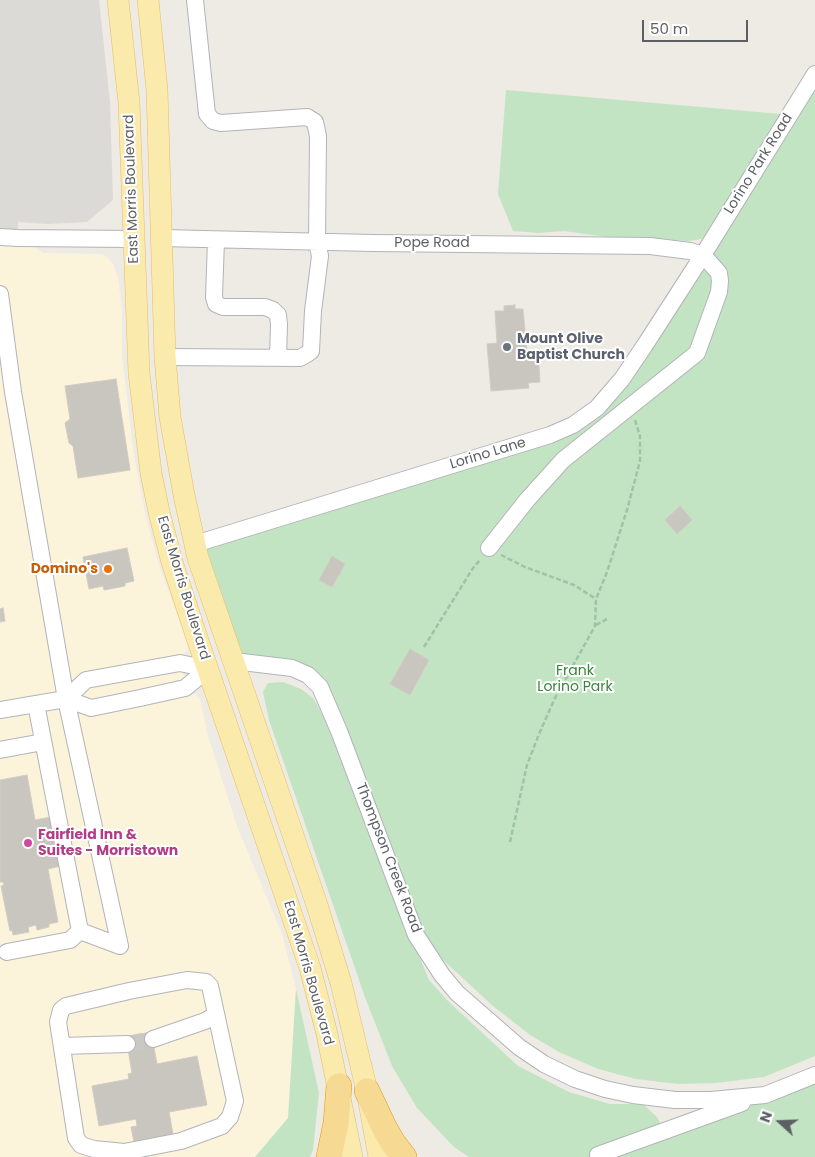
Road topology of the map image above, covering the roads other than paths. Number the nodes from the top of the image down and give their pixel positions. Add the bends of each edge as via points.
1 (118, 0) edge
2 (148, 0) edge
3 (194, 0) edge
4 (815, 74) edge
5 (0, 237) edge
6 (160, 238) junction
7 (133, 239) junction
8 (216, 240) junction
9 (318, 242) junction
10 (703, 255) junction
11 (0, 294) edge
12 (165, 358) junction
13 (278, 358) junction
14 (195, 544) junction
15 (489, 548) road end
16 (234, 661) junction
17 (208, 669) junction
18 (136, 672) junction
19 (140, 698) junction
20 (66, 699) junction
21 (36, 704) junction
22 (0, 710) edge
23 (43, 742) junction
24 (0, 750) edge
25 (80, 931) junction
26 (7, 952) dead end
27 (216, 1015) junction
28 (152, 1038) tunnel mouth
29 (127, 1044) tunnel mouth
30 (62, 1046) junction
31 (815, 1074) edge
32 (339, 1086) junction
33 (367, 1091) junction
34 (766, 1094) junction
35 (598, 1155) dead end
36 (329, 1157) edge
37 (352, 1157) edge
38 (378, 1157) edge
39 (404, 1157) edge

1 - 7 main road, East Morris Boulevard via 129,103
2 - 6 main road, East Morris Boulevard via 157,90
3 - 9 street via 207,114 213,121 307,117 315,122 318,136
4 - 10 street, Lorino Park Road
5 - 7 street
6 - 7 main road
6 - 8 street, Pope Road
6 - 12 main road, East Morris Boulevard
7 - 17 main road, East Morris Boulevard via 139,373 151,473 170,555
8 - 9 street, Pope Road
8 - 13 street via 216,304 223,307 259,306 273,310 278,315 279,324
9 - 10 street, Pope Road via 650,246
9 - 13 street via 320,256 311,351 300,358
10 - 14 street, Lorino Lane via 614,390 597,408 573,425 550,435
10 - 15 street via 719,273 720,281 697,353 563,460
11 - 20 street via 13,392
12 - 13 street
12 - 14 main road, East Morris Boulevard via 170,417
14 - 16 main road, East Morris Boulevard
16 - 17 main road
16 - 33 main road, East Morris Boulevard via 336,966
16 - 34 street, Thompson Creek Road via 292,668 308,675 320,687 416,935 457,993 519,1047 575,1079 632,1095 711,1100
17 - 18 street via 180,663
17 - 19 street via 185,688
17 - 32 main road, East Morris Boulevard via 307,960
18 - 19 street
18 - 20 street via 86,680
19 - 20 street via 91,708
20 - 21 street
20 - 25 street via 120,946
21 - 22 street
21 - 23 street
23 - 24 street
23 - 25 street
25 - 26 street via 70,940
27 - 28 street
27 - 30 street via 210,986 206,982 187,980 129,991 66,1006 61,1010 58,1022
27 - 30 street via 235,1101 222,1126 181,1141 124,1152 94,1150 81,1145 76,1138
29 - 30 street
31 - 34 street, Thompson Creek Road
32 - 36 highway
32 - 37 main road, East Morris Boulevard
33 - 38 main road, East Morris Boulevard
33 - 39 highway via 389,1136
34 - 35 street

